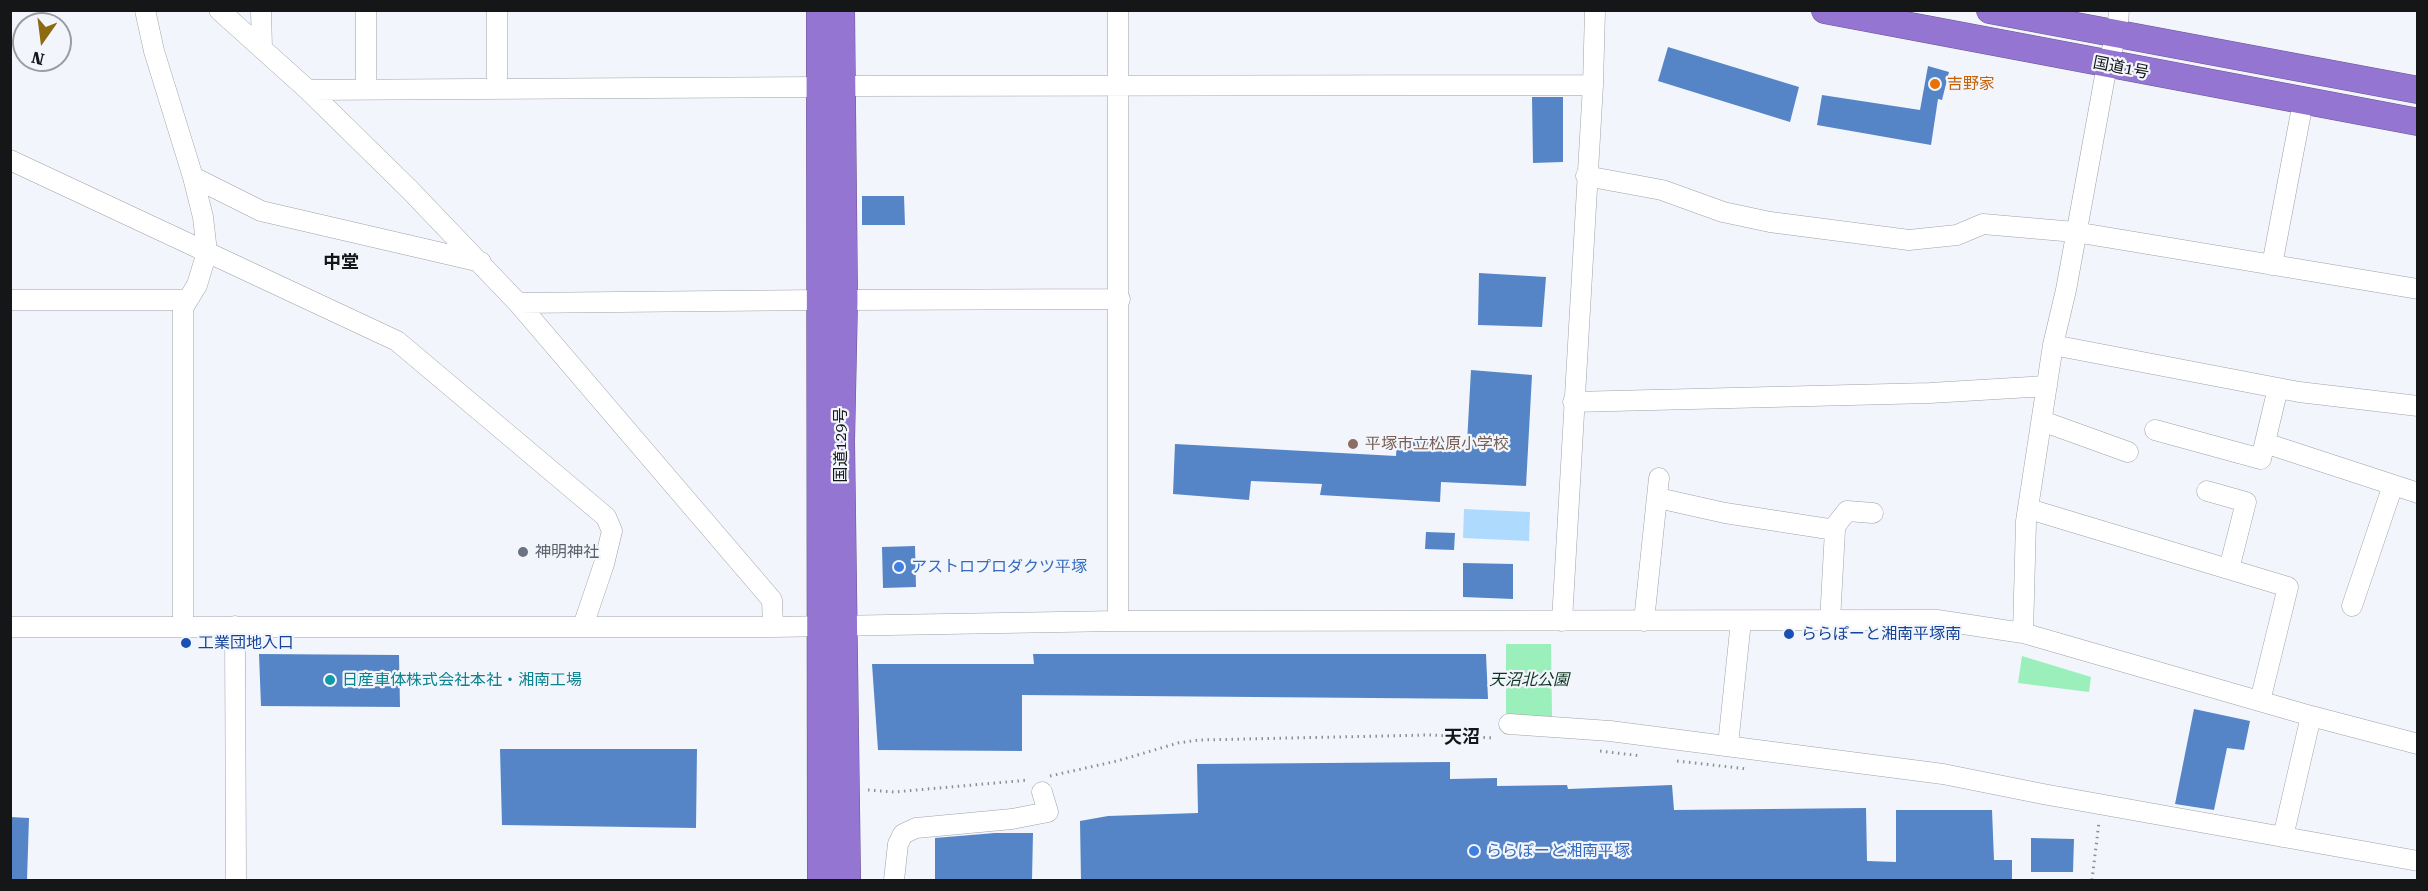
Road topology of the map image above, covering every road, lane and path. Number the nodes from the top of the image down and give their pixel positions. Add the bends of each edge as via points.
1 (145, 10) edge
2 (219, 10) edge
3 (261, 10) edge
4 (366, 10) edge
5 (496, 10) edge
6 (820, 10) edge
7 (841, 10) edge
8 (1118, 10) edge
9 (1595, 10) edge
10 (1825, 10) edge
11 (1990, 10) edge
12 (2118, 22) edge
13 (262, 49) junction
14 (2107, 65) junction
15 (1593, 85) junction
16 (831, 86) junction
17 (1119, 87) junction
18 (497, 88) junction
19 (366, 89) junction
20 (308, 90) junction
21 (2418, 90) edge
22 (2303, 102) junction
23 (2418, 122) edge
24 (10, 160) edge
25 (1586, 176) junction
26 (193, 177) junction
27 (2075, 232) junction
28 (207, 252) junction
29 (481, 262) junction
30 (2272, 265) junction
31 (2418, 289) edge
32 (1120, 299) junction
33 (10, 300) edge
34 (188, 300) junction
35 (831, 300) junction
36 (518, 303) junction
37 (2053, 345) junction
38 (2047, 386) junction
39 (2278, 388) junction
40 (1574, 402) junction
41 (2418, 406) edge
42 (2042, 421) junction
43 (2155, 430) dead end
44 (2265, 443) junction
45 (2128, 452) dead end
46 (1659, 478) dead end
47 (2393, 485) junction
48 (2207, 491) dead end
49 (2418, 493) edge
50 (1658, 498) junction
51 (2029, 509) junction
52 (1873, 513) dead end
53 (1832, 530) junction
54 (2229, 569) junction
55 (2352, 606) dead end
56 (1118, 621) junction
57 (1562, 621) junction
58 (1644, 621) junction
59 (1741, 621) junction
60 (1830, 621) junction
61 (234, 626) junction
62 (583, 626) junction
63 (831, 626) junction
64 (10, 627) edge
65 (183, 627) junction
66 (773, 627) junction
67 (2023, 633) junction
68 (2260, 701) junction
69 (2311, 716) junction
70 (1503, 731) joint
71 (2418, 744) edge
72 (1728, 745) junction
73 (1590, 750) dead end
74 (1648, 757) dead end
75 (1671, 760) dead end
76 (1753, 769) dead end
77 (1042, 783) junction
78 (863, 790) dead end
79 (2094, 816) dead end
80 (2283, 837) junction
81 (2418, 861) edge
82 (236, 880) edge
83 (821, 880) edge
84 (847, 880) edge
85 (894, 880) edge
86 (2092, 880) edge

1 - 26 street
2 - 13 street
3 - 13 street
4 - 19 street
5 - 18 street
6 - 16 highway, 国道129号
7 - 16 highway, 国道129号
8 - 17 street
9 - 15 street
10 - 14 highway, 国道1号
11 - 12 highway, 国道1号
12 - 14 street
12 - 21 highway, 国道1号
13 - 20 street
14 - 22 highway, 国道1号
14 - 27 street
15 - 17 street
15 - 25 street
16 - 17 street
16 - 18 street
16 - 35 highway, 国道129号
17 - 32 street
18 - 19 street
19 - 20 street
20 - 29 street
22 - 23 highway, 国道1号
22 - 30 street
24 - 28 street
25 - 27 street via 1662,190 1723,212 1770,222 1909,240 1957,235 1983,224
25 - 40 street
26 - 28 street
26 - 29 street via 261,211
27 - 30 street
27 - 37 street
28 - 34 street
28 - 62 street via 397,341 606,517 612,531
29 - 36 street
30 - 31 street
32 - 35 street
32 - 56 street
33 - 34 street
34 - 65 street via 183,308
35 - 36 street
35 - 63 highway, 国道129号
36 - 66 street via 772,600
37 - 38 street
37 - 39 street
38 - 40 street via 1930,393
38 - 42 street
39 - 41 street
39 - 44 street
40 - 57 street
42 - 45 street
42 - 51 street
43 - 44 street via 2261,459
44 - 47 street
46 - 50 street
47 - 49 street
47 - 55 street
48 - 54 street via 2246,502
50 - 53 street
50 - 58 street
51 - 54 street
51 - 67 street
52 - 53 street via 1847,511
53 - 60 street
54 - 68 street via 2288,587
56 - 57 street
56 - 63 street
57 - 58 street
58 - 59 street
59 - 60 street
59 - 72 street
60 - 67 street via 1937,620
61 - 62 street
61 - 65 street
61 - 82 street
62 - 66 street
63 - 66 street
63 - 83 highway, 国道129号
63 - 84 highway, 国道129号
64 - 65 street
67 - 68 street
68 - 69 street
69 - 71 street
69 - 80 street
70 - 72 street via 1610,731
70 - 77 path via 1199,740
72 - 80 street via 1943,774
73 - 74 path
75 - 76 path
77 - 78 path via 894,792
77 - 85 street via 1048,812 916,828 903,834
79 - 86 path via 2100,823
80 - 81 street

